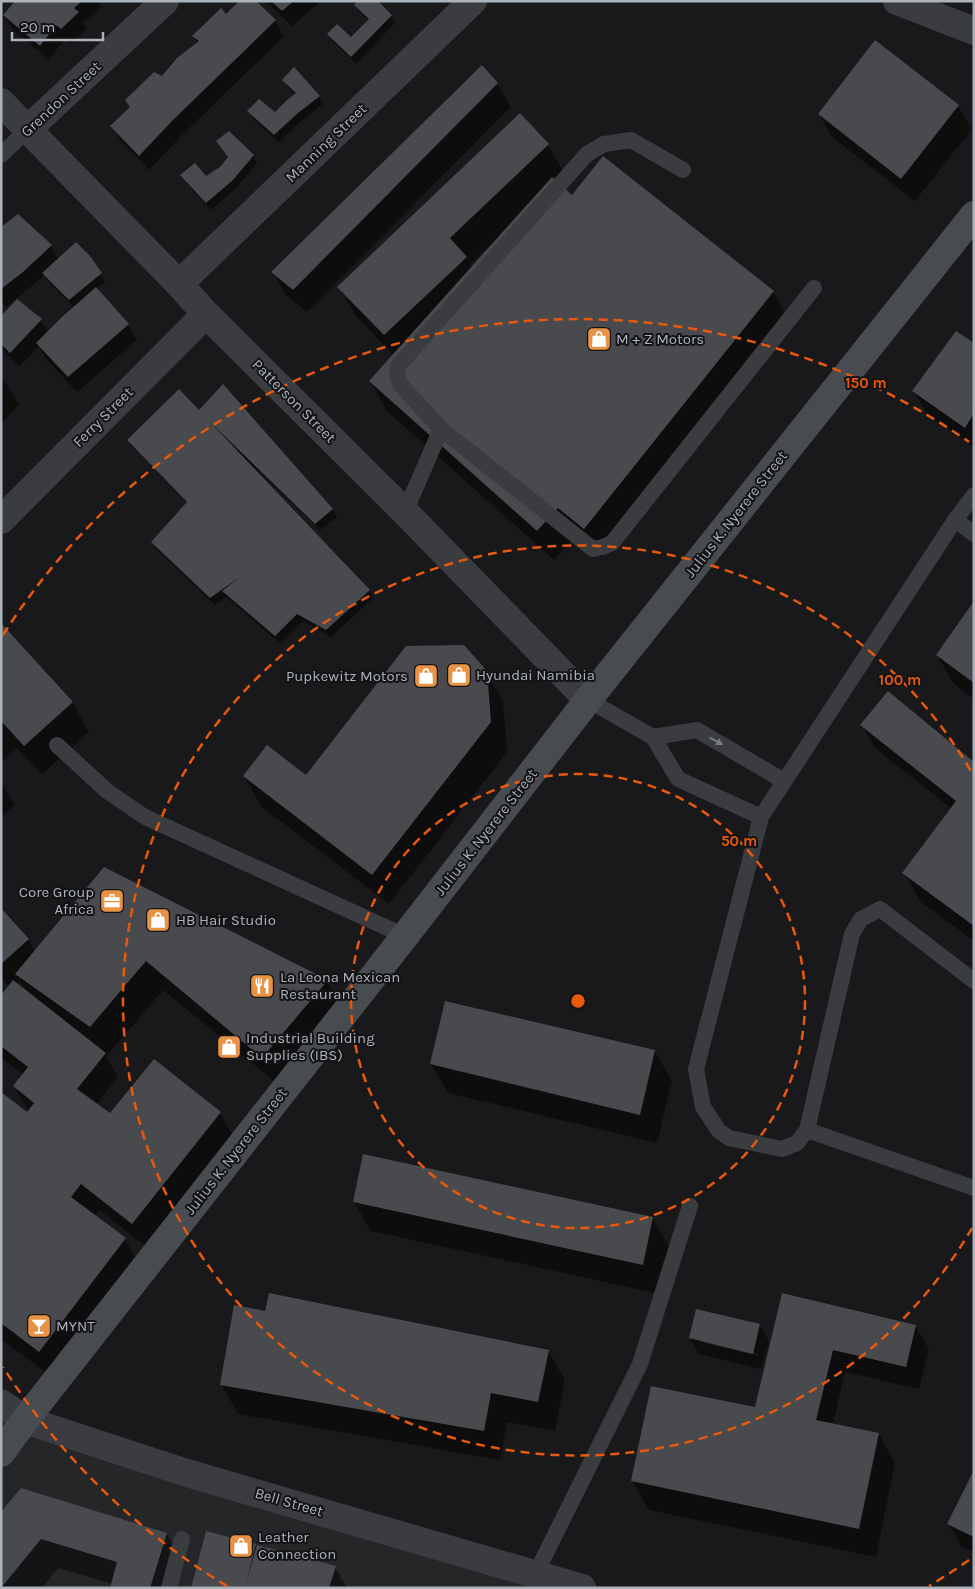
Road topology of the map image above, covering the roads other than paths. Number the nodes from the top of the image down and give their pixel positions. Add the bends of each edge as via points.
1 (165, 1) edge
2 (474, 1) edge
3 (897, 1) edge
4 (974, 31) edge
5 (1, 102) edge
6 (28, 129) junction
7 (1, 155) edge
8 (683, 170) dead end
9 (974, 214) edge
10 (179, 284) junction
11 (814, 288) dead end
12 (206, 314) junction
13 (441, 429) junction
14 (974, 495) edge
15 (405, 512) junction
16 (1, 520) edge
17 (955, 520) junction
18 (974, 534) edge
19 (588, 700) junction
20 (653, 737) junction
21 (57, 744) dead end
22 (784, 781) junction
23 (762, 817) junction
24 (405, 936) junction
25 (974, 981) edge
26 (807, 1130) junction
27 (974, 1188) edge
28 (690, 1206) dead end
29 (1, 1402) edge
30 (25, 1420) junction
31 (1, 1452) edge
32 (182, 1540) dead end
33 (535, 1575) junction
34 (169, 1588) edge
35 (582, 1588) edge

1 - 6 street, Grendon Street
2 - 10 street, Manning Street
3 - 4 street
5 - 6 street, Patterson Street
6 - 7 lane, Grendon Street
6 - 10 street, Patterson Street
8 - 13 lane via 631,140 604,144 587,154 398,366 400,384
9 - 19 street, Julius K. Nyerere Street
10 - 12 street, Patterson Street
11 - 13 lane via 612,543 603,547 592,548
12 - 15 street, Patterson Street
12 - 16 street, Ferry Street
13 - 15 lane
14 - 17 lane
15 - 19 street, Patterson Street
17 - 18 lane
17 - 22 lane
19 - 20 lane
19 - 24 street, Julius K. Nyerere Street
20 -> 22 lane via 697,730
20 - 23 lane via 678,779
21 - 24 lane via 107,791 145,817
22 - 23 lane
23 - 26 lane via 696,1069 703,1107 719,1131 729,1138 782,1149 797,1143
24 - 30 street, Julius K. Nyerere Street
25 - 26 lane via 880,909 862,919 852,934
26 - 27 lane
28 - 33 lane via 640,1364
29 - 30 street, Bell Street
30 - 31 street, Julius K. Nyerere Street
30 - 33 street, Bell Street via 187,1473
32 - 34 lane
33 - 35 street, Bell Street

